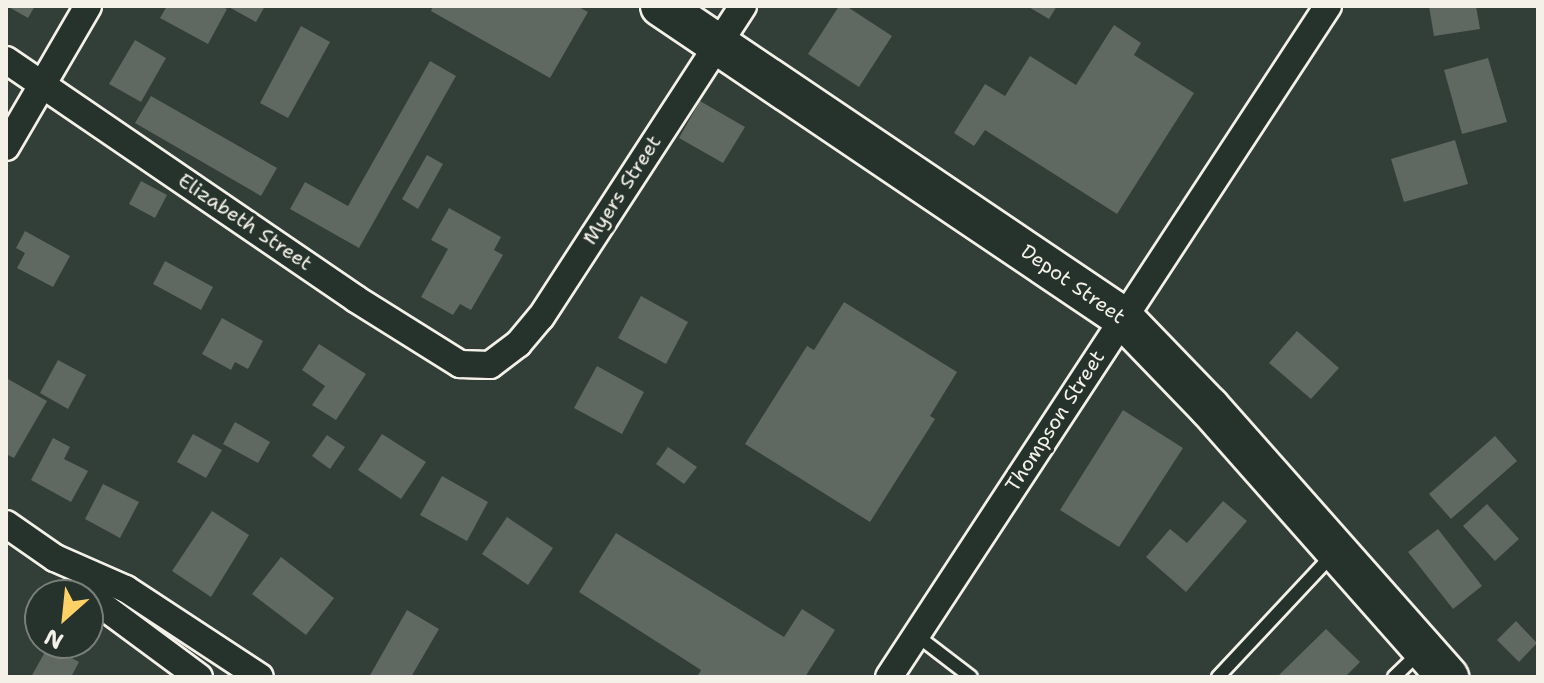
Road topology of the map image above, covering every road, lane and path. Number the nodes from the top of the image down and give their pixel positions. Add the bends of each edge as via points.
1 (88, 6) edge
2 (661, 6) edge
3 (743, 6) edge
4 (1328, 6) edge
5 (718, 42) junction
6 (6, 60) edge
7 (43, 84) junction
8 (6, 147) edge
9 (1122, 317) junction
10 (490, 365) joint
11 (6, 524) edge
12 (1335, 550) junction
13 (55, 558) junction
14 (74, 579) edge
15 (104, 607) edge
16 (916, 635) junction
17 (1435, 663) edge
18 (199, 677) edge
19 (260, 677) edge
20 (889, 677) edge
21 (971, 677) edge
22 (1218, 677) edge
23 (1394, 677) edge

1 - 7 street
2 - 5 main road, Depot Street
3 - 5 street, Myers Street
4 - 9 street, Thompson Street
5 - 9 main road, Depot Street
5 - 10 street, Myers Street via 541,317
6 - 7 street, Elizabeth Street
7 - 8 street
7 - 10 street, Elizabeth Street via 382,315 460,364
9 - 12 main road, Depot Street
9 - 16 street, Thompson Street
11 - 13 street
12 - 17 main road, Depot Street
12 - 22 lane
13 - 14 street
13 - 19 street via 126,589
15 - 18 street
16 - 20 street, Thompson Street
16 - 21 lane
17 - 23 lane

